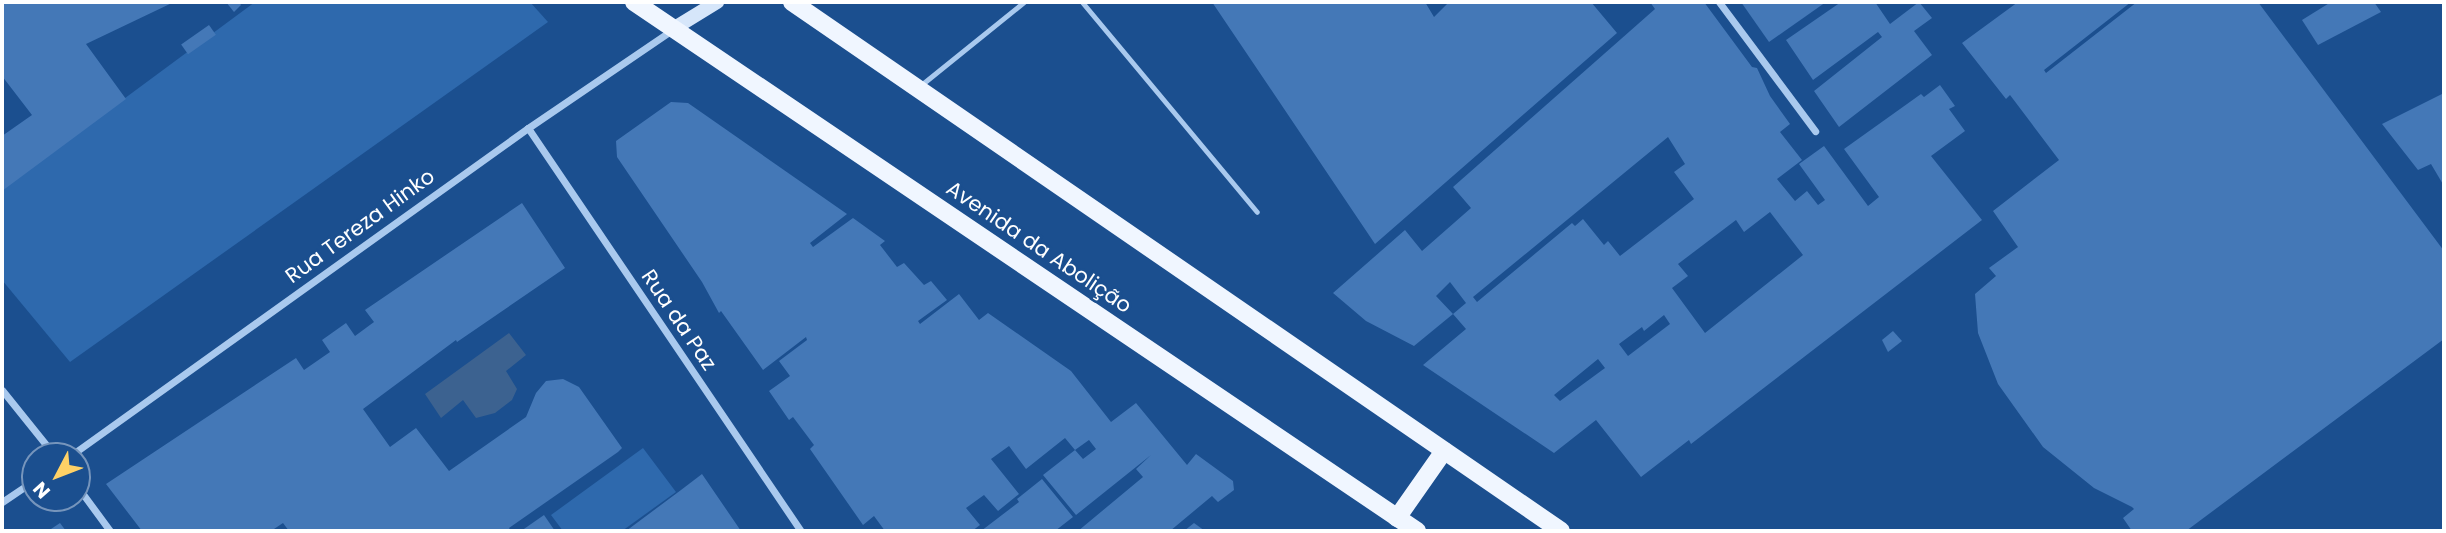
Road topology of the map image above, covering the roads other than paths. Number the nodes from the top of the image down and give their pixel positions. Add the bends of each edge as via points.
1 (634, 2) edge
2 (717, 2) edge
3 (792, 2) edge
4 (1024, 2) edge
5 (1082, 2) edge
6 (1719, 2) edge
7 (673, 29) junction
8 (918, 87) junction
9 (528, 128) junction
10 (1815, 131) dead end
11 (1257, 212) dead end
12 (2, 390) edge
13 (44, 442) edge
14 (90, 442) edge
15 (1444, 451) junction
16 (21, 489) edge
17 (2, 502) edge
18 (91, 505) edge
19 (1397, 518) junction
20 (110, 531) edge
21 (801, 531) edge
22 (1417, 531) edge
23 (1561, 531) edge

1 - 7 main road, Avenida da Abolição
2 - 7 street
3 - 8 main road
4 - 8 lane
5 - 11 lane
6 - 10 street
7 - 9 street, Rua Tereza Hinko
7 - 19 main road, Avenida da Abolição
8 - 15 main road
9 - 14 street, Rua Tereza Hinko
9 - 21 street, Rua da Paz
12 - 13 street
15 - 19 main road
15 - 23 main road
16 - 17 street
18 - 20 street
19 - 22 main road, Avenida da Abolição

